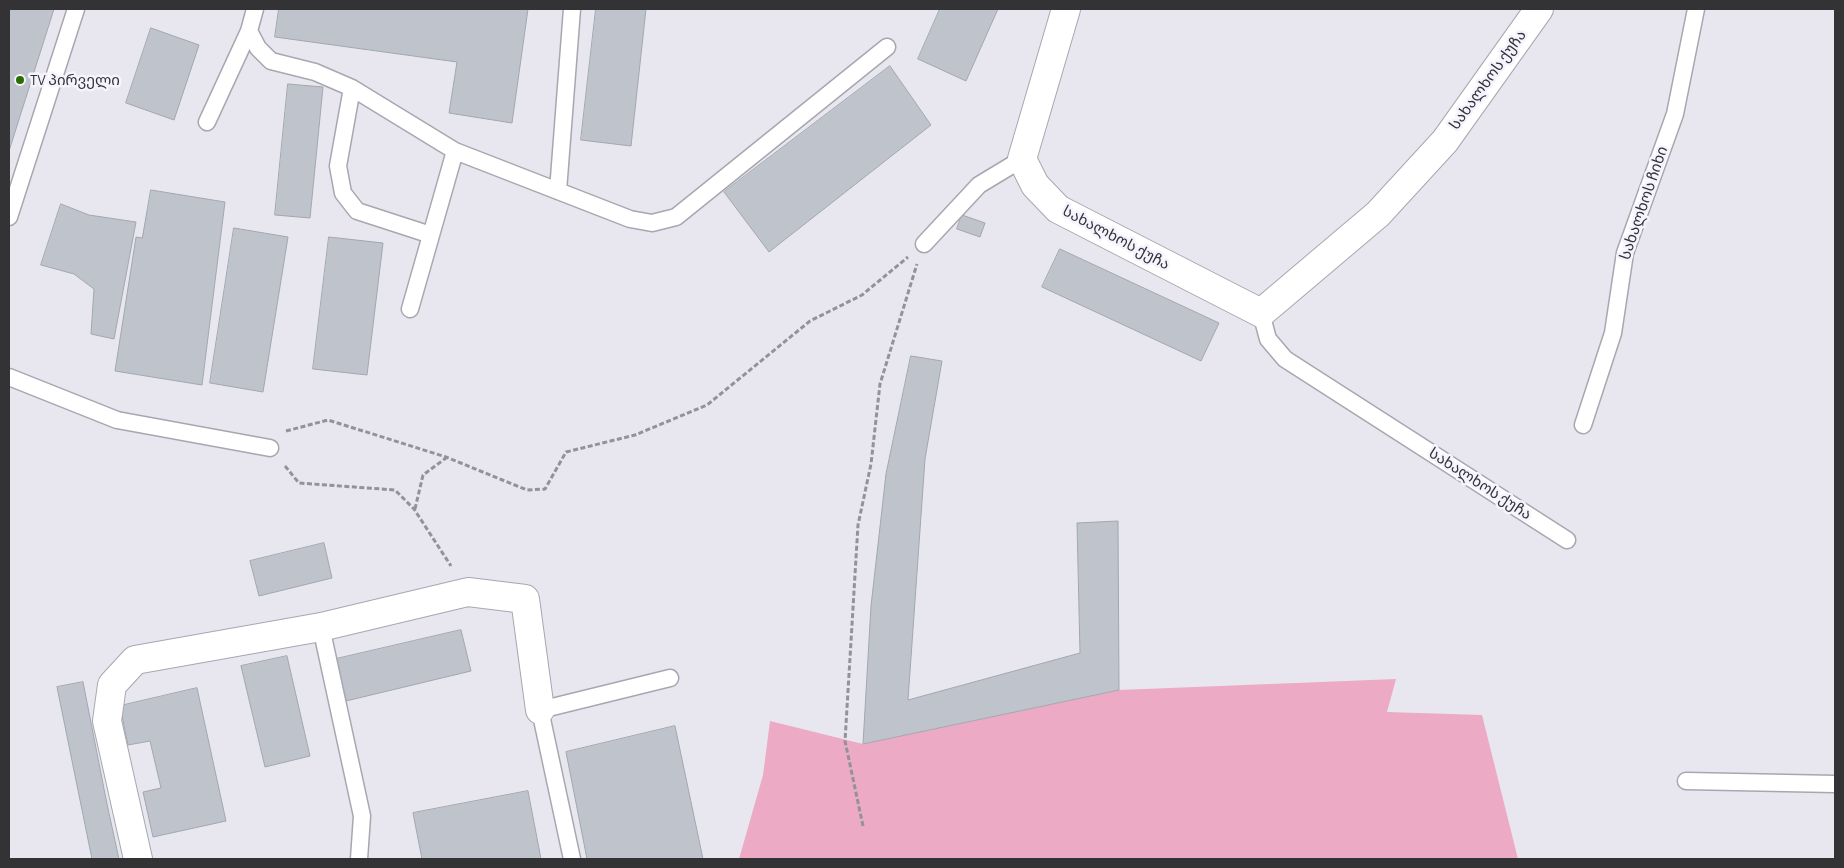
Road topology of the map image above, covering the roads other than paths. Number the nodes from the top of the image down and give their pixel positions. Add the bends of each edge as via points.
1 (76, 9) edge
2 (255, 9) edge
3 (572, 9) edge
4 (1066, 9) edge
5 (1539, 9) edge
6 (1696, 9) edge
7 (249, 31) junction
8 (887, 47) dead end
9 (352, 88) junction
10 (207, 122) dead end
11 (455, 151) junction
12 (1022, 160) junction
13 (14, 181) edge
14 (558, 191) junction
15 (9, 217) edge
16 (431, 235) junction
17 (924, 244) road end
18 (410, 309) dead end
19 (1261, 313) junction
20 (9, 377) edge
21 (1583, 425) dead end
22 (270, 448) road end
23 (1567, 540) dead end
24 (321, 627) junction
25 (670, 678) dead end
26 (540, 710) junction
27 (1686, 781) dead end
28 (1835, 784) edge
29 (138, 859) edge
30 (359, 859) edge
31 (572, 859) edge

1 - 13 lane
2 - 7 lane
3 - 14 lane
4 - 12 street
5 - 19 street, სახალხოს ქუჩა via 1445,141 1378,214
6 - 21 lane, სახალხოს ჩიხი via 1675,114 1625,253 1613,333
7 - 9 lane via 258,48 271,61 315,72
7 - 10 lane
8 - 14 lane via 676,217 652,223 630,219
9 - 11 lane
9 - 16 lane via 338,166 343,193 358,210
11 - 14 lane
11 - 16 lane
12 - 17 lane via 979,185
12 - 19 street, სახალხოს ქუჩა via 1035,185 1058,209
13 - 15 lane
16 - 18 lane
19 - 23 lane, სახალხოს ქუჩა via 1268,339 1285,359
20 - 22 lane via 117,420
24 - 26 street via 468,592 525,599
24 - 29 street via 135,660 112,685 106,721
24 - 30 lane via 362,816
25 - 26 lane
26 - 31 lane
27 - 28 lane

